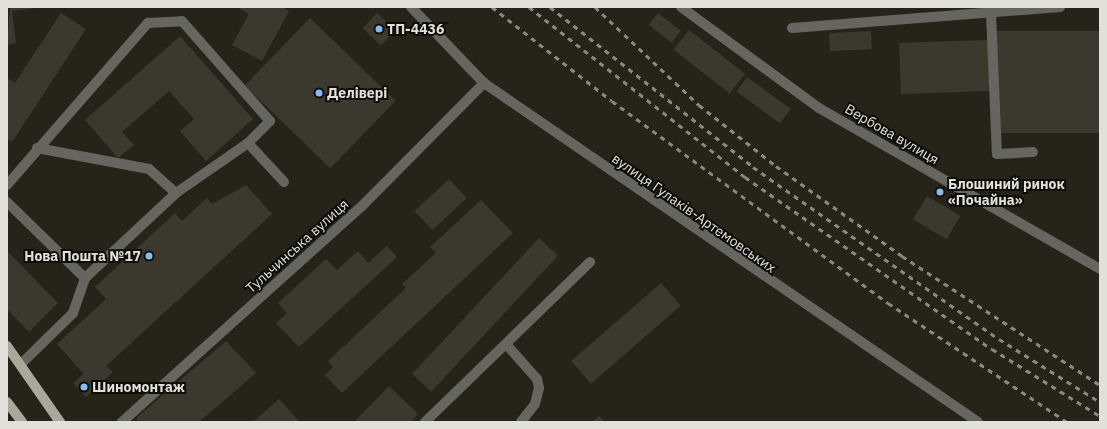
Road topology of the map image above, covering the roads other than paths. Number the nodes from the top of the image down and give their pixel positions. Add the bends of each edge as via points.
1 (411, 7) edge
2 (681, 7) edge
3 (1060, 7) edge
4 (991, 13) junction
5 (792, 28) dead end
6 (484, 83) junction
7 (248, 143) junction
8 (38, 148) junction
9 (1033, 152) dead end
10 (284, 182) dead end
11 (7, 185) edge
12 (176, 193) junction
13 (7, 202) edge
14 (590, 262) dead end
15 (1100, 269) edge
16 (85, 278) junction
17 (506, 344) junction
18 (7, 346) edge
19 (22, 363) junction
20 (7, 402) edge
21 (22, 422) edge
22 (60, 422) edge
23 (122, 422) edge
24 (425, 422) edge
25 (520, 422) edge
26 (978, 422) edge

1 - 6 street, вулиця Гулаків-Артемовських
2 - 15 street, Вербова вулиця via 819,108
3 - 4 street
4 - 5 street
4 - 9 street via 997,154
6 - 23 street, Тульчинська вулиця via 361,207
6 - 26 street, вулиця Гулаків-Артемовських
7 - 8 street via 270,121 182,21 148,23
7 - 10 street
7 - 12 street
8 - 11 street
8 - 12 street via 149,169
12 - 16 street
13 - 16 street
14 - 17 street
16 - 19 street via 73,313
17 - 24 street
17 - 25 street via 537,379 539,388 535,404
18 - 19 main road
19 - 22 main road
20 - 21 main road

